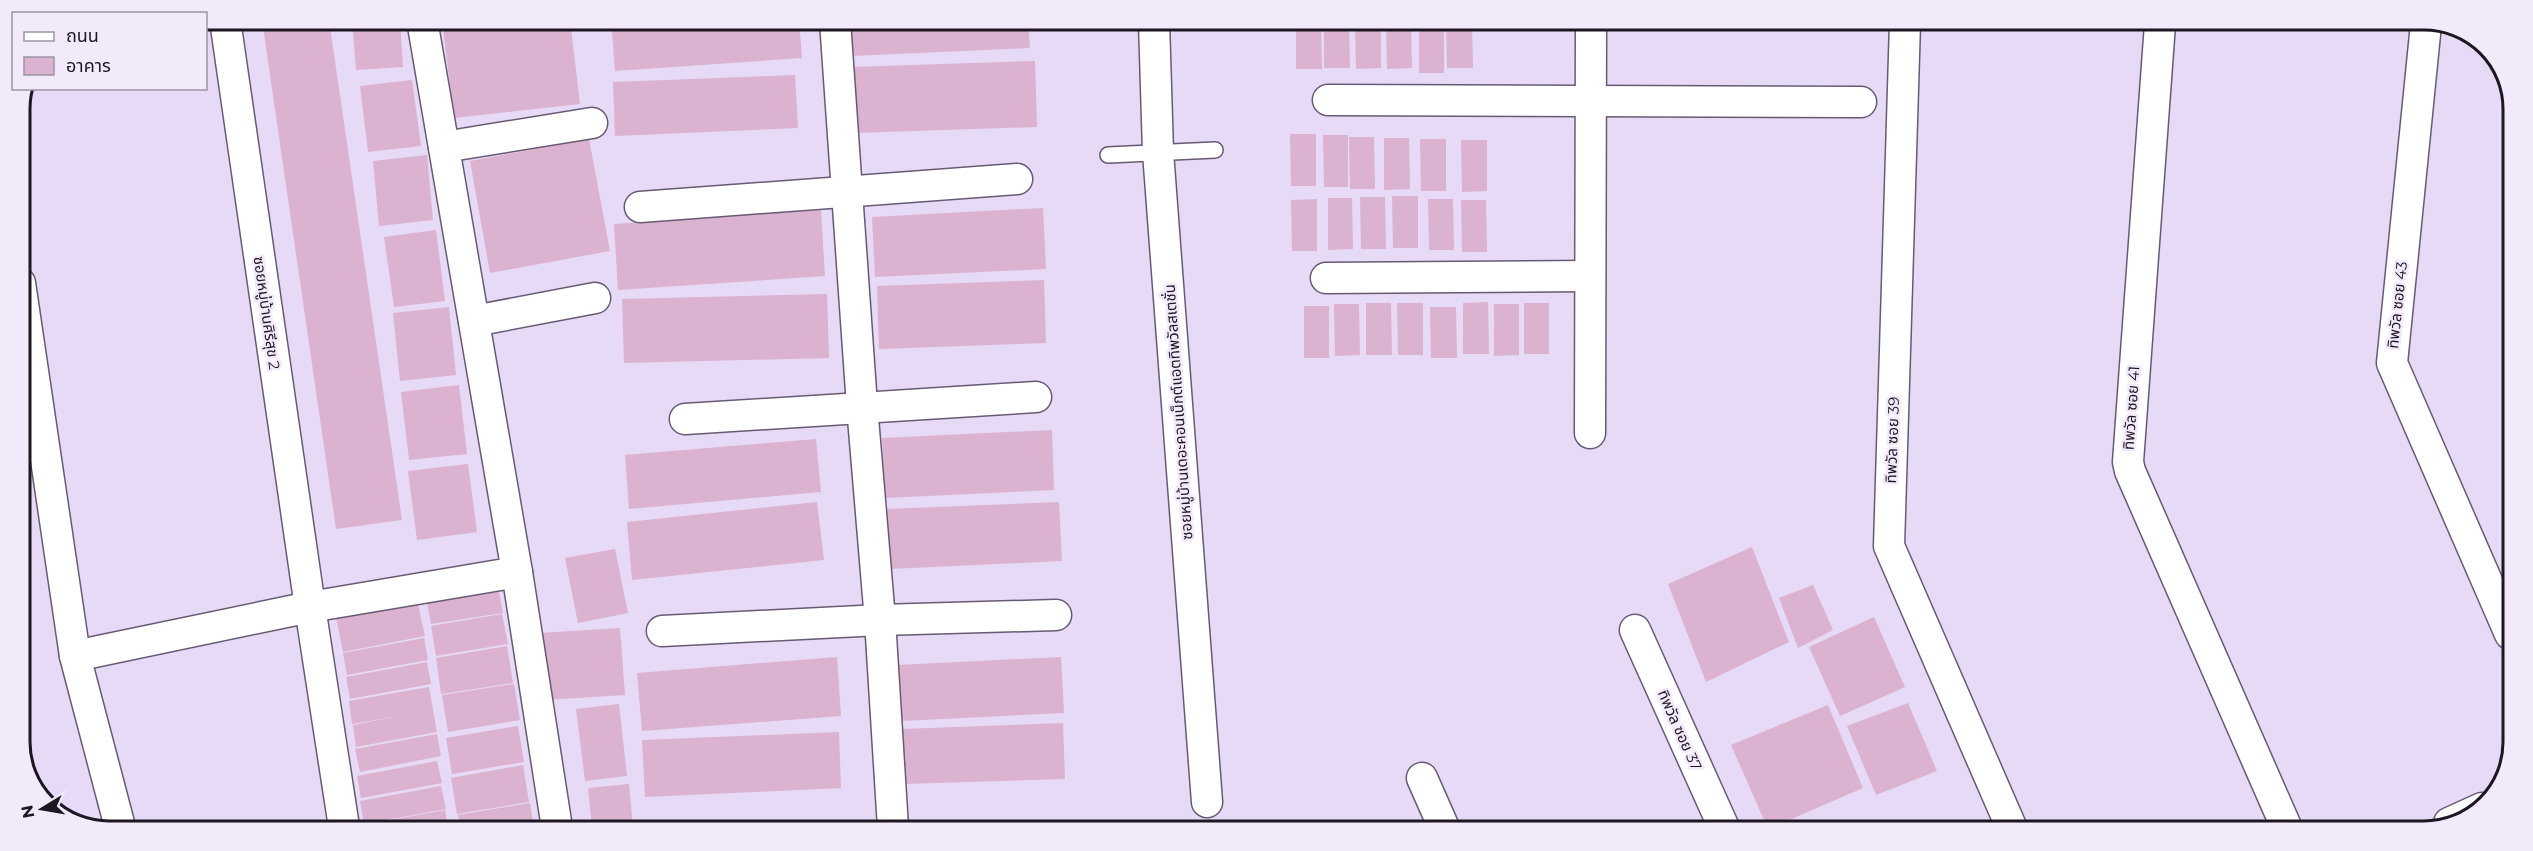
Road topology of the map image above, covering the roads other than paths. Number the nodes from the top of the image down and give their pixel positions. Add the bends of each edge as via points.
1 (226, 30) edge
2 (424, 30) edge
3 (836, 30) edge
4 (1154, 30) edge
5 (1591, 30) edge
6 (1905, 30) edge
7 (2160, 30) edge
8 (2425, 30) edge
9 (1328, 100) dead end
10 (1591, 101) junction
11 (1862, 102) dead end
12 (592, 123) dead end
13 (444, 147) junction
14 (1215, 150) dead end
15 (1158, 152) junction
16 (1108, 155) dead end
17 (1017, 179) dead end
18 (848, 191) junction
19 (640, 207) dead end
20 (1589, 276) junction
21 (1326, 278) dead end
22 (595, 298) dead end
23 (474, 321) junction
24 (30, 352) edge
25 (1036, 397) dead end
26 (862, 406) junction
27 (685, 419) dead end
28 (1590, 433) dead end
29 (517, 572) junction
30 (310, 607) junction
31 (1056, 615) dead end
32 (2503, 618) edge
33 (880, 620) junction
34 (1635, 630) dead end
35 (662, 631) dead end
36 (75, 656) junction
37 (1422, 778) dead end
38 (1207, 802) dead end
39 (118, 821) edge
40 (343, 821) edge
41 (556, 821) edge
42 (893, 821) edge
43 (1441, 821) edge
44 (1721, 821) edge
45 (2009, 821) edge
46 (2284, 821) edge

1 - 30 street, ซอยหมู่บ้านศิรีสุข 2
2 - 13 street
3 - 18 street
4 - 15 street, ซอยหมู่บ้านเดอะคอนเน็กต์แอตทิพวัลสเตชั่น
5 - 10 street
6 - 45 street, ทิพวัล ซอย 39 via 1889,546
7 - 46 street, ทิพวัล ซอย 41 via 2128,462
8 - 32 street, ทิพวัล ซอย 43 via 2392,363
9 - 10 street
10 - 11 street
10 - 20 street
12 - 13 street
13 - 23 street
14 - 15 lane
15 - 16 lane
15 - 38 street, ซอยหมู่บ้านเดอะคอนเน็กต์แอตทิพวัลสเตชั่น
17 - 18 street
18 - 19 street
18 - 26 street
20 - 21 street
20 - 28 street
22 - 23 street
23 - 29 street
24 - 36 street
25 - 26 street
26 - 27 street
26 - 33 street
29 - 30 street
29 - 41 street
30 - 36 street
30 - 40 street, ซอยหมู่บ้านศิรีสุข 2
31 - 33 street
33 - 35 street
33 - 42 street
34 - 44 street, ทิพวัล ซอย 37
36 - 39 street
37 - 43 street

